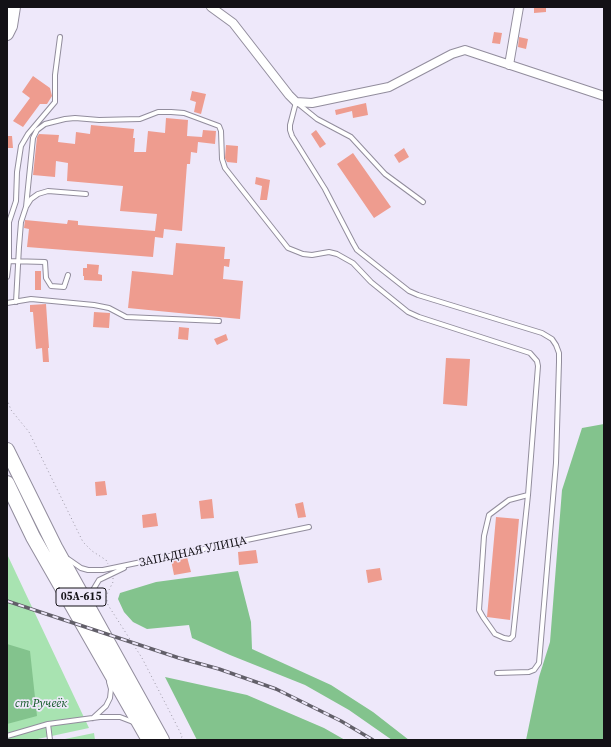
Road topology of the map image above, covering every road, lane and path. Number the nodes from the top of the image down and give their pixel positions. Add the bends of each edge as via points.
1 (14, 7) edge
2 (210, 7) edge
3 (519, 7) edge
4 (7, 34) edge
5 (60, 37) dead end
6 (509, 65) junction
7 (604, 96) edge
8 (296, 102) junction
9 (86, 194) dead end
10 (423, 202) dead end
11 (26, 207) junction
12 (8, 221) edge
13 (9, 261) junction
14 (18, 262) junction
15 (68, 275) dead end
16 (7, 277) edge
17 (16, 302) junction
18 (7, 303) edge
19 (219, 321) dead end
20 (7, 450) edge
21 (7, 482) edge
22 (528, 495) junction
23 (309, 527) dead end
24 (56, 549) junction
25 (131, 565) junction
26 (88, 609) junction
27 (106, 667) junction
28 (497, 673) dead end
29 (93, 718) junction
30 (48, 724) junction
31 (141, 727) junction
32 (7, 736) edge
33 (50, 740) edge
34 (148, 740) edge
35 (162, 740) edge

1 - 4 main road
2 - 8 street via 233,23
3 - 6 street
5 - 12 lane via 55,75 55,102 21,146 16,201
6 - 7 street
6 - 8 street via 465,50 452,54 389,87 312,103
8 - 10 lane via 317,119 351,137 385,174
8 - 28 lane via 290,125 292,136 357,250 409,291 542,333 552,339 558,349 556,463 539,663 529,672
9 - 11 lane via 48,191 31,199
11 - 14 lane via 21,222
11 - 22 lane via 33,138 37,130 45,124 74,118 140,119 158,112 171,112 184,113 218,126 221,131 222,159 225,168 288,248 303,254 336,254 353,263 371,282 408,312 534,356 538,366
12 - 13 lane
13 - 14 lane
13 - 16 lane
14 - 15 lane via 45,262 46,278 51,286 64,287
14 - 17 lane
17 - 18 lane
17 - 19 lane via 31,299 94,305 109,308 126,317
20 - 24 highway, 05А-615
21 - 27 highway, 05А-615 via 33,537
22 - 22 lane via 513,636 510,639 495,634 479,610 484,536 489,515 510,500
23 - 25 lane, ЗАПАДНАЯ УЛИЦА
24 - 25 lane, ЗАПАДНАЯ УЛИЦА via 74,565 88,570
24 - 26 highway, 05А-615
25 - 26 lane, ЗАПАДНАЯ УЛИЦА via 99,580 93,590
26 - 35 highway, 05А-615
27 - 29 lane via 111,689 110,698 106,706
27 - 31 highway, 05А-615
29 - 30 lane
29 - 31 lane via 120,717 131,720
30 - 32 lane
30 - 33 lane
31 - 34 highway, 05А-615

